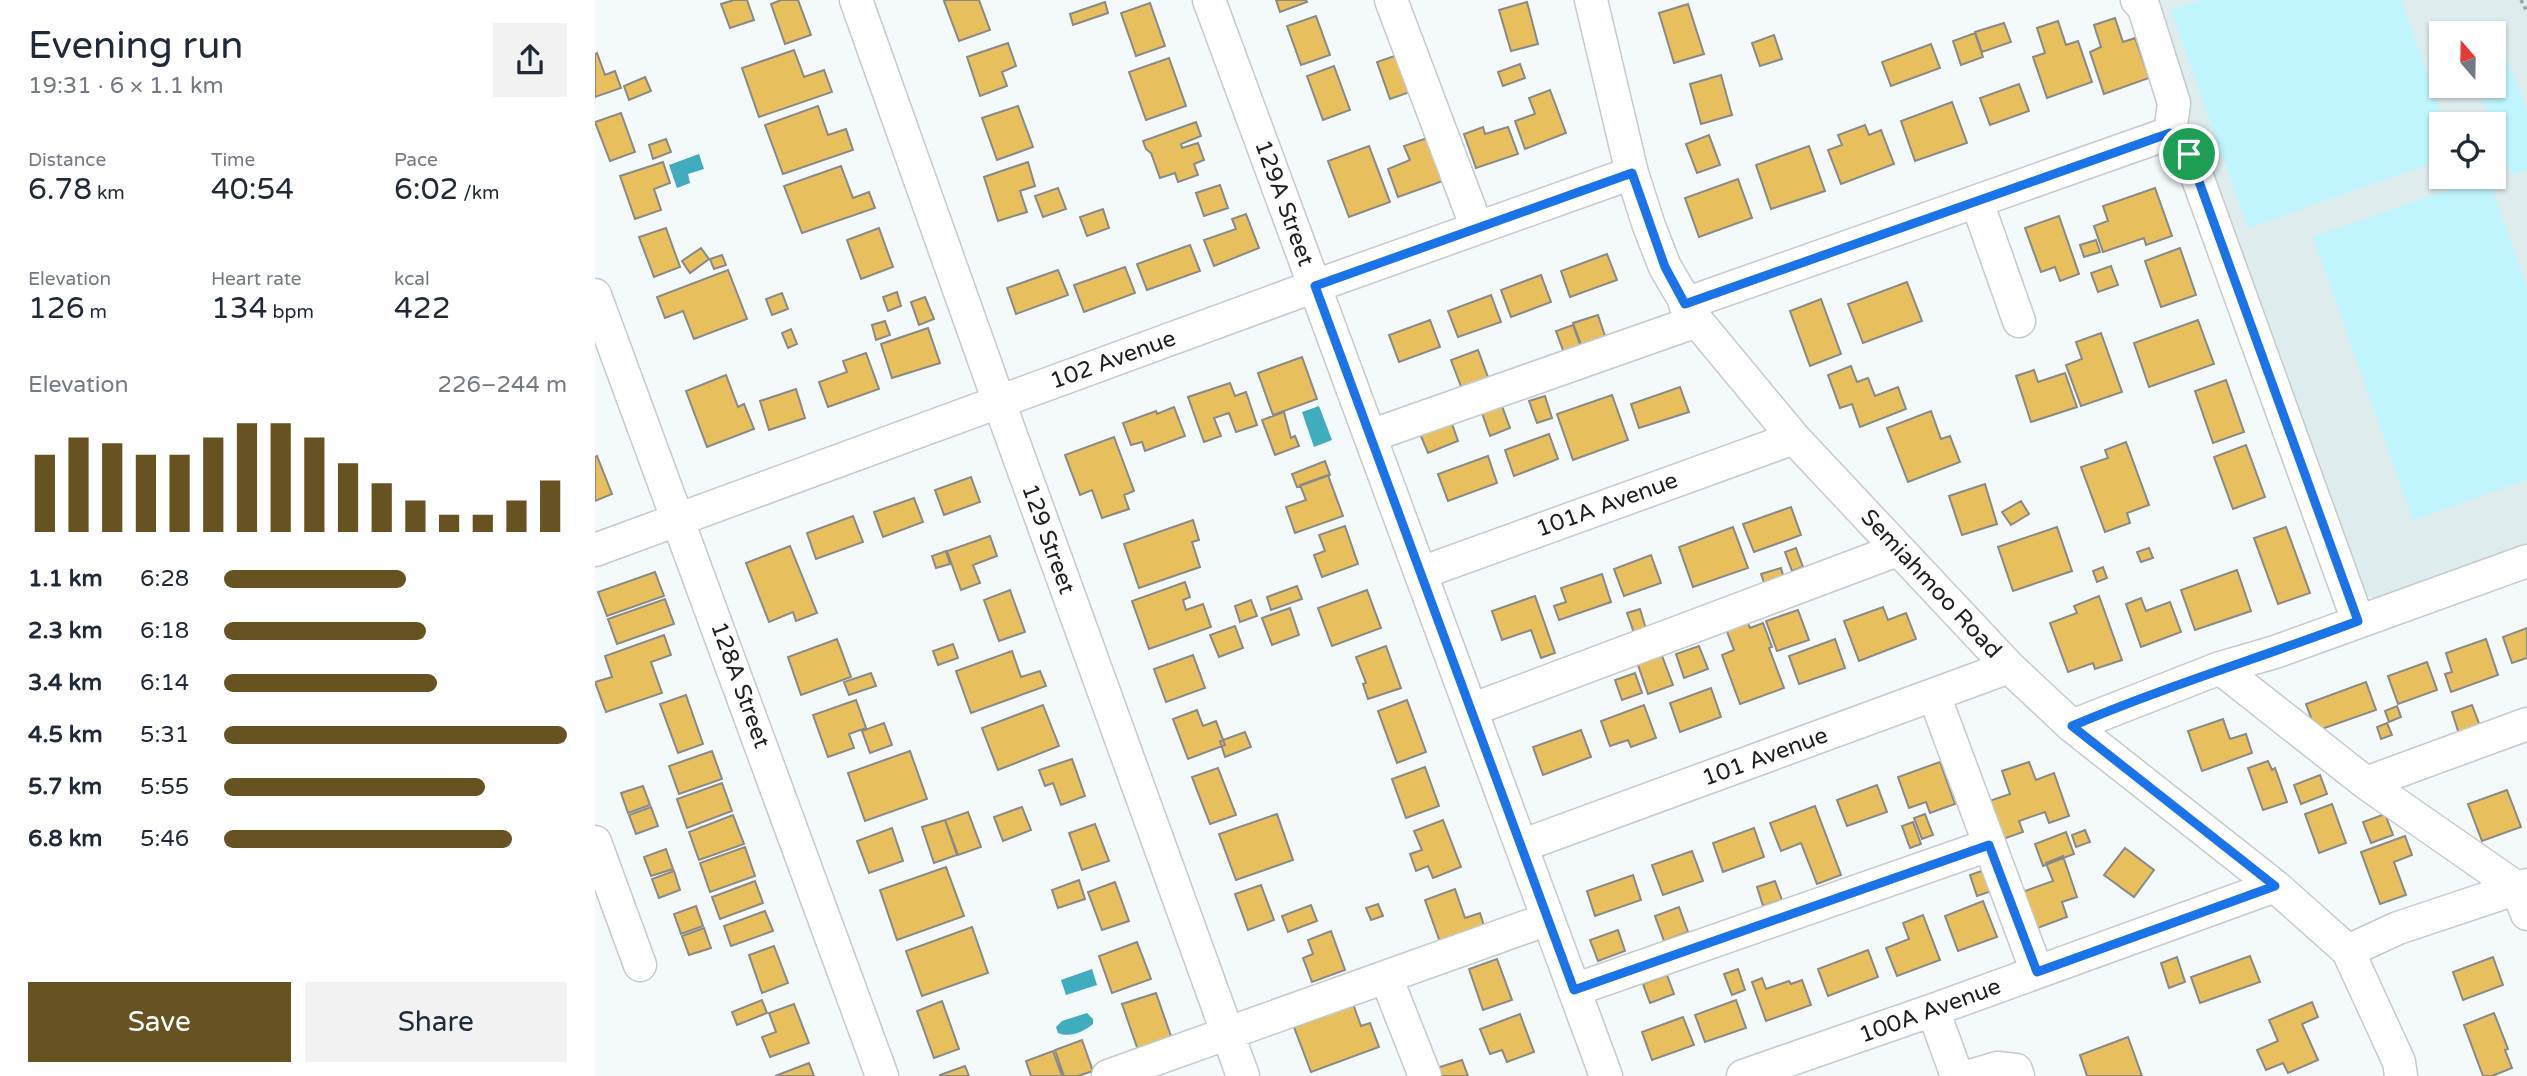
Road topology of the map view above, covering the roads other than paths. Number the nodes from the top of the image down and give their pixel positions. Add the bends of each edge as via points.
1 (856, 0) edge
2 (1209, 0) edge
3 (1391, 0) edge
4 (1591, 0) edge
5 (2137, 0) edge
6 (2170, 133) junction
7 (1632, 173) junction
8 (1977, 202) junction
9 (1477, 228) junction
10 (1315, 286) junction
11 (595, 295) edge
12 (1691, 312) junction
13 (2019, 321) dead end
14 (999, 402) junction
15 (1370, 436) junction
16 (1794, 438) junction
17 (678, 519) junction
18 (595, 550) edge
19 (1897, 550) junction
20 (2527, 561) edge
21 (1421, 573) junction
22 (2358, 621) junction
23 (2009, 667) junction
24 (2220, 668) junction
25 (1934, 695) junction
26 (1471, 710) junction
27 (2527, 724) edge
28 (2072, 726) junction
29 (2366, 783) junction
30 (595, 842) edge
31 (1989, 845) junction
32 (1521, 846) junction
33 (2275, 886) junction
34 (2524, 896) edge
35 (1548, 919) junction
36 (2348, 951) junction
37 (640, 965) dead end
38 (2037, 972) junction
39 (1386, 976) junction
40 (1574, 990) junction
41 (1933, 1010) junction
42 (1228, 1033) junction
43 (882, 1076) edge
44 (1108, 1076) edge
45 (1244, 1076) edge
46 (1425, 1076) edge
47 (1606, 1076) edge
48 (1743, 1076) edge
49 (1957, 1076) edge
50 (1970, 1076) edge
51 (2018, 1076) edge
52 (2401, 1076) edge

1 - 14 street, 129 Street
2 - 10 street, 129A Street
3 - 9 street
4 - 7 street, Semiahmoo Road
5 - 6 street via 2144,8 2174,103
6 - 8 street
6 - 22 street via 2189,154
7 - 9 street, 102 Avenue
7 - 12 street, Semiahmoo Road via 1665,267
8 - 12 street
8 - 13 street
9 - 10 street, 102 Avenue
10 - 14 street, 102 Avenue
10 - 15 street, 129A Street
11 - 17 street, 128A Street
12 - 15 street
12 - 16 street, Semiahmoo Road
14 - 17 street, 102 Avenue
14 - 42 street, 129 Street
15 - 21 street, 129A Street
16 - 19 street, Semiahmoo Road
16 - 21 street, 101A Avenue
17 - 18 street, 102 Avenue
17 - 43 street, 128A Street
19 - 23 street, Semiahmoo Road
19 - 26 street
20 - 22 street
21 - 26 street, 129A Street
22 - 24 street
23 - 25 street, 101 Avenue
23 - 28 street, Semiahmoo Road
24 - 28 street
24 - 29 street
25 - 31 street
25 - 32 street, 101 Avenue
26 - 32 street, 129A Street
27 - 29 street
28 - 33 street, Semiahmoo Road
29 - 34 street
30 - 37 street
31 - 38 street
31 - 40 street
32 - 35 street, 129A Street
33 - 36 street, Semiahmoo Road
33 - 38 street, 100A Avenue
34 - 36 street via 2397,928
35 - 39 street
35 - 40 street, 129A Street
36 - 52 street, Semiahmoo Road via 2399,1062
38 - 41 street, 100A Avenue
39 - 42 street
39 - 46 street
40 - 47 street, 129A Street
41 - 48 street, 100A Avenue
41 - 49 street
42 - 44 street
42 - 45 street, 129 Street
50 - 51 street via 1997,1068 2016,1070

